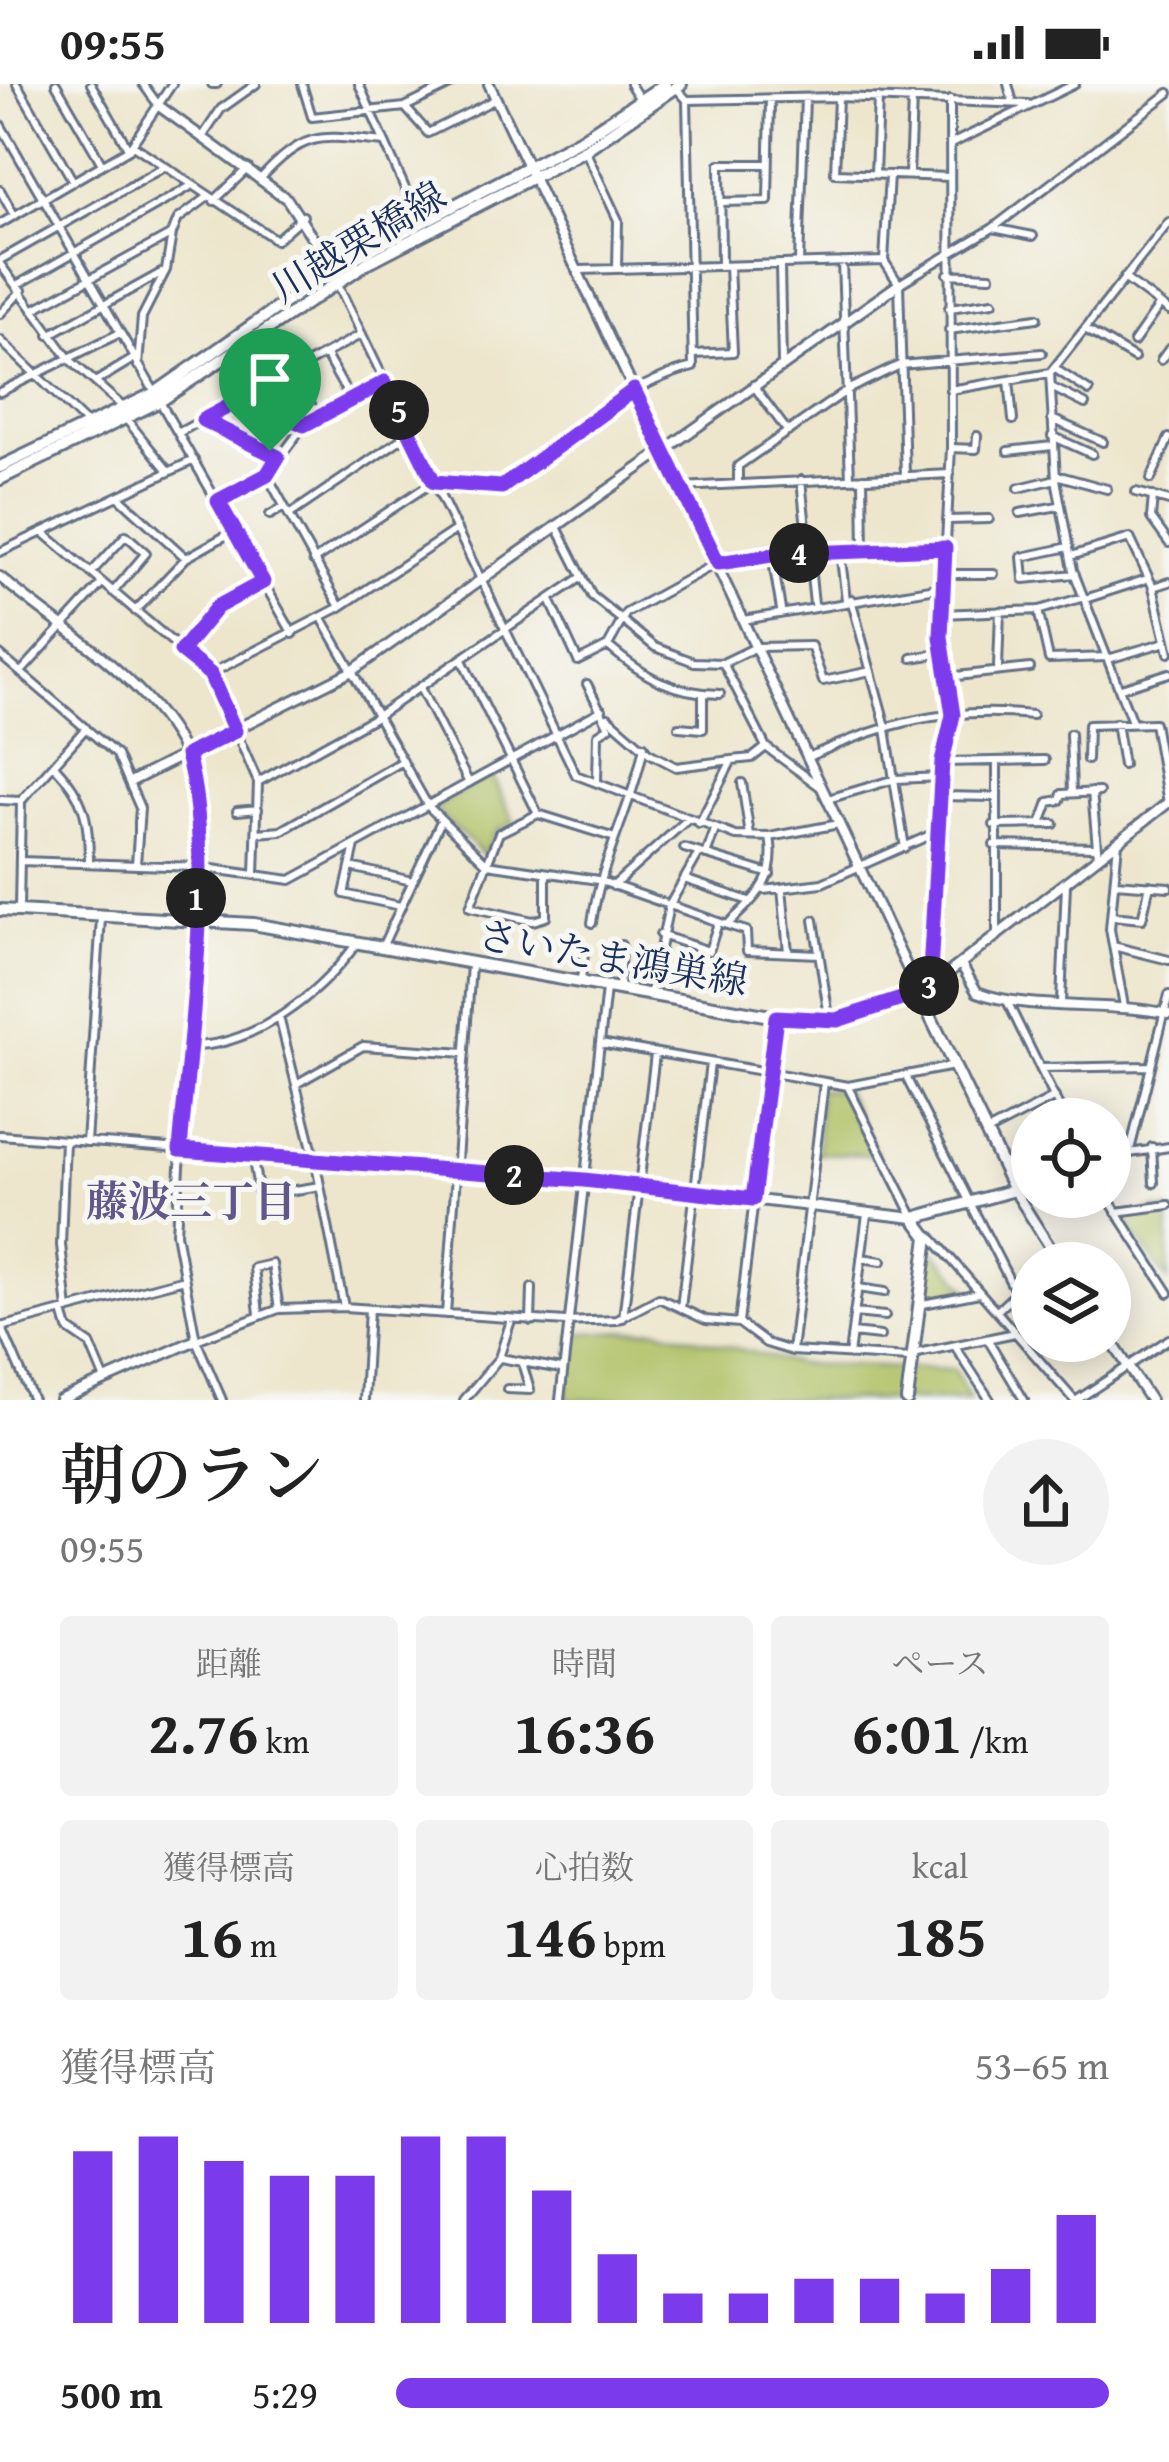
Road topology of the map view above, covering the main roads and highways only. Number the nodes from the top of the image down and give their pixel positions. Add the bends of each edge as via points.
1 (674, 85) edge
2 (532, 172) junction
3 (335, 275) junction
4 (158, 397) junction
5 (127, 414) junction
6 (0, 467) edge
7 (0, 479) edge
8 (0, 910) edge
9 (907, 1400) edge

1 - 2 main road, 川越栗橋線
1 - 2 main road, 川越栗橋線 via 585,150
2 - 3 main road, 川越栗橋線
2 - 3 main road, 川越栗橋線 via 419,220
3 - 4 main road, 川越栗橋線
3 - 4 main road, 川越栗橋線 via 248,345
4 - 5 main road, 川越栗橋線
5 - 6 main road, 川越栗橋線
5 - 7 main road, 川越栗橋線
8 - 9 main road, さいたま鴻巣線 via 195,917 776,1017 830,1020 925,992 1014,1190 914,1218 927,1232

